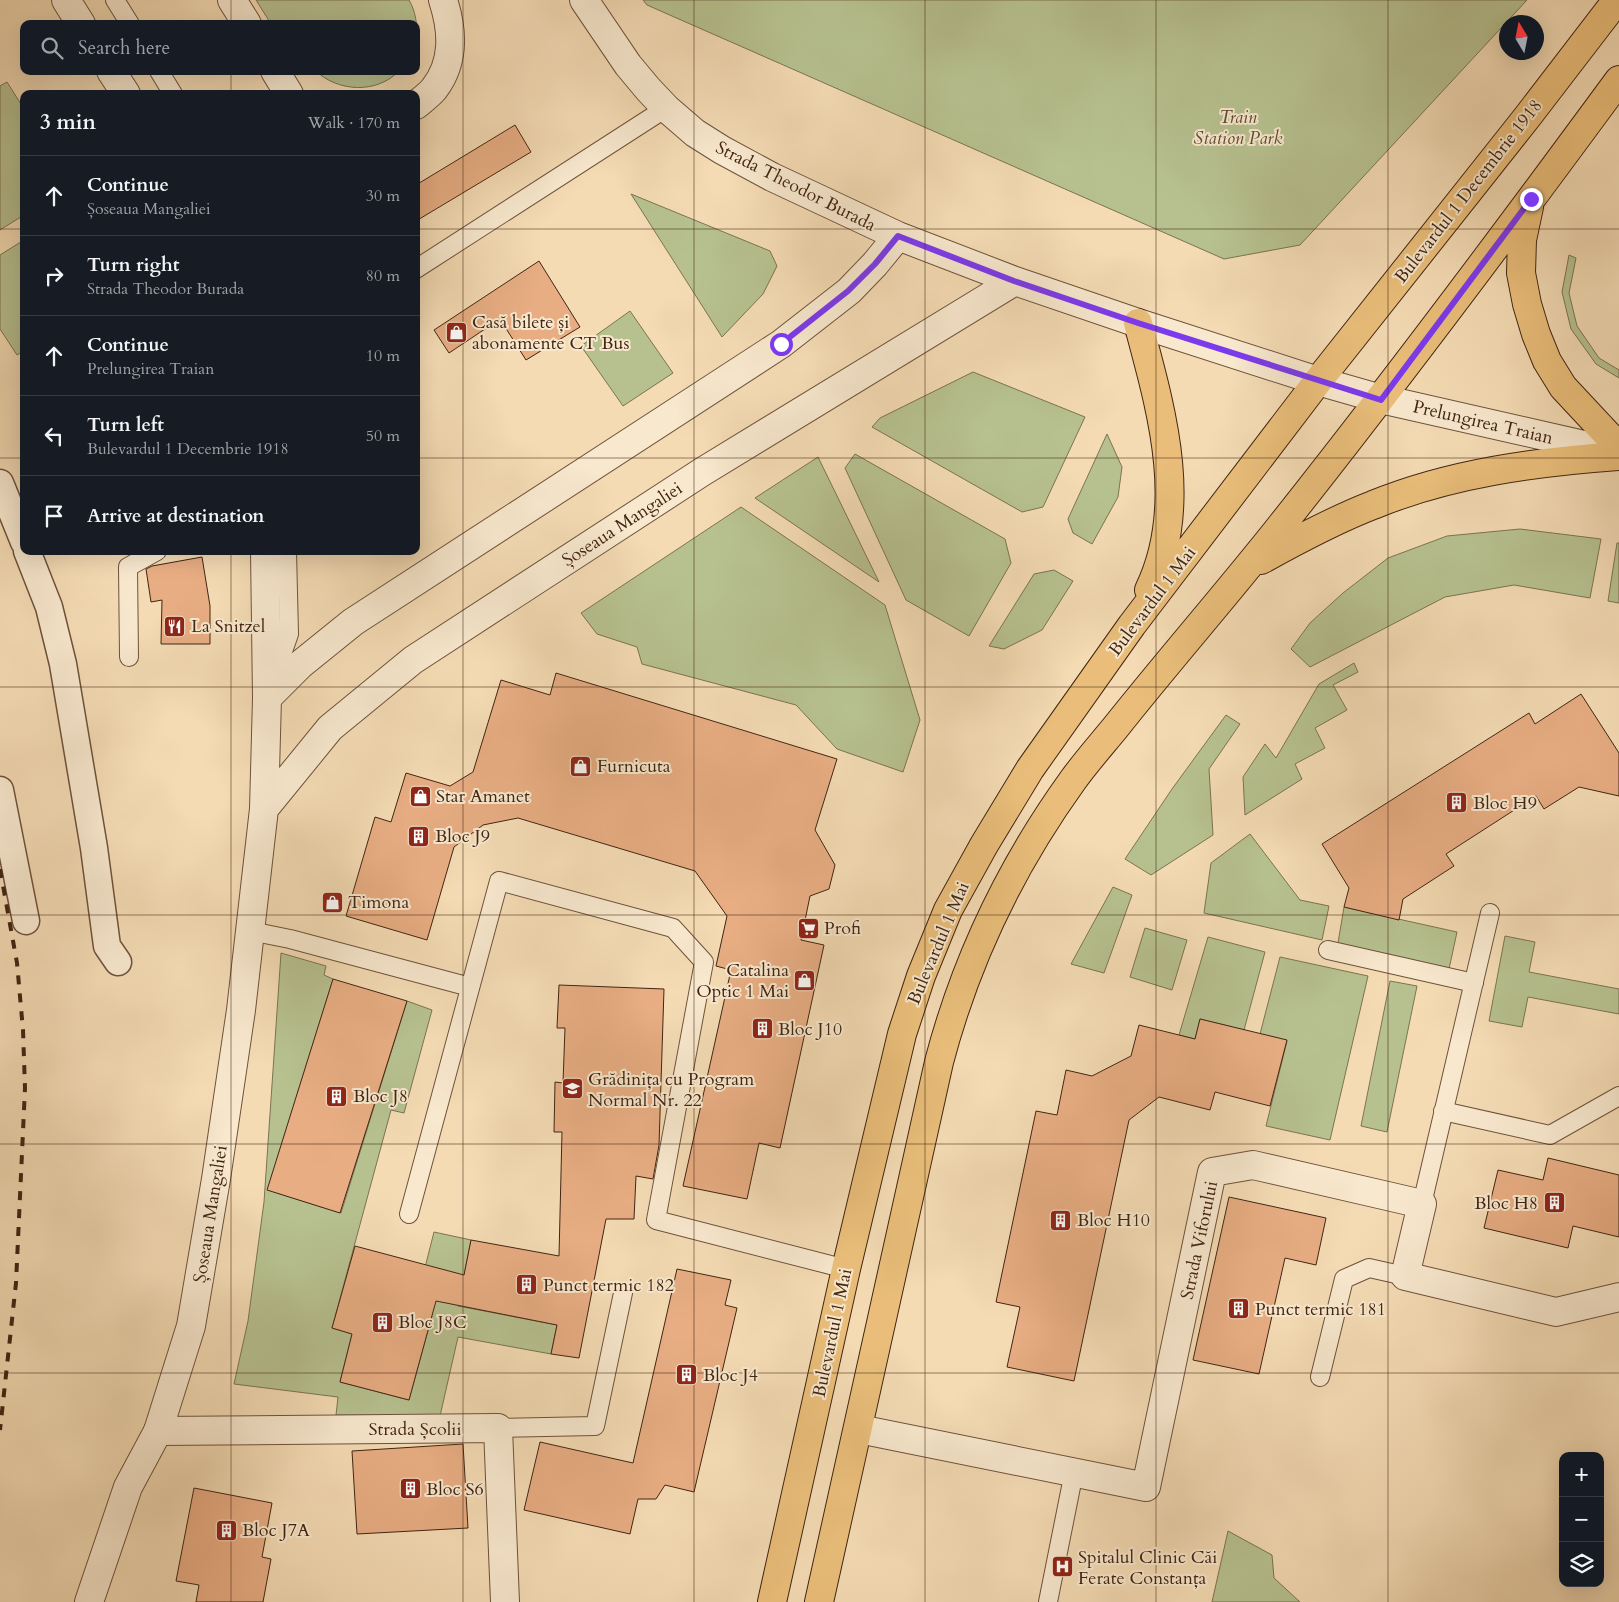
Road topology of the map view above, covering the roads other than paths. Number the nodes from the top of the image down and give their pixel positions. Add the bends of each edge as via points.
1 (66, 0) edge
2 (115, 0) edge
3 (232, 0) edge
4 (443, 0) edge
5 (584, 0) edge
6 (1617, 0) edge
7 (78, 20) edge
8 (128, 20) edge
9 (244, 20) edge
10 (114, 75) edge
11 (161, 75) edge
12 (278, 75) edge
13 (1619, 80) edge
14 (124, 90) edge
15 (171, 90) edge
16 (287, 90) edge
17 (420, 101) edge
18 (666, 108) junction
19 (1531, 199) junction
20 (898, 236) junction
21 (420, 266) edge
22 (1014, 281) junction
23 (1138, 323) junction
24 (1318, 380) junction
25 (1381, 400) junction
26 (1619, 447) edge
27 (1619, 455) edge
28 (0, 483) edge
29 (20, 532) edge
30 (29, 555) edge
31 (150, 555) edge
32 (265, 555) edge
33 (287, 555) edge
34 (1248, 567) junction
35 (1132, 625) junction
36 (129, 657) dead end
37 (268, 698) junction
38 (0, 790) edge
39 (264, 809) junction
40 (1490, 913) dead end
41 (26, 921) dead end
42 (250, 931) junction
43 (1328, 950) dead end
44 (118, 962) dead end
45 (1474, 983) junction
46 (470, 987) junction
47 (1619, 1096) edge
48 (1443, 1111) junction
49 (1422, 1204) junction
50 (409, 1214) dead end
51 (846, 1269) junction
52 (1405, 1276) junction
53 (623, 1293) dead end
54 (1619, 1297) edge
55 (1320, 1377) dead end
56 (498, 1428) junction
57 (859, 1428) junction
58 (158, 1431) junction
59 (1074, 1472) junction
60 (89, 1602) edge
61 (505, 1602) edge
62 (772, 1602) edge
63 (819, 1602) edge
64 (1048, 1602) edge

1 - 7 street
2 - 8 lane
3 - 9 street
4 - 17 street via 451,39 448,62 433,90
5 - 18 street, Strada Theodor Burada via 628,65
6 - 24 main road, Bulevardul 1 Decembrie 1918
10 - 14 street
11 - 15 lane
12 - 16 street
13 - 19 main road
18 - 20 street, Strada Theodor Burada via 695,133 746,164
18 - 21 lane
19 - 25 main road
19 - 26 main road via 1522,240 1520,273 1536,334 1563,387
20 - 22 street, Strada Theodor Burada
20 - 37 street via 848,291 781,344 353,622 301,664
22 - 23 street, Strada Theodor Burada
22 - 39 street, Șoseaua Mangaliei via 702,472 412,660 330,728
23 - 24 street, Strada Theodor Burada
23 - 35 main road via 1160,405 1169,468 1169,519 1153,582
24 - 25 street, Prelungirea Traian
24 - 35 main road, Bulevardul 1 Mai
25 - 27 street, Prelungirea Traian
25 - 34 main road
27 - 34 main road via 1494,471 1424,488 1374,504 1319,528
28 - 29 street
30 - 44 street via 49,607 62,664 94,848 107,946
31 - 36 lane via 128,567
32 - 37 street, Șoseaua Mangaliei
33 - 37 lane via 289,634
34 - 57 main road via 1073,780 1026,852 987,924 962,985 939,1062
35 - 51 main road, Bulevardul 1 Mai via 1030,768 948,910 902,1034
37 - 39 street, Șoseaua Mangaliei
38 - 41 street
39 - 42 street, Șoseaua Mangaliei
40 - 45 lane
42 - 46 lane
42 - 58 street, Șoseaua Mangaliei via 216,1179 191,1326
43 - 45 lane
45 - 48 lane
46 - 50 lane
46 - 51 lane via 499,881 673,928 704,962 656,1220
47 - 48 lane via 1550,1135
48 - 49 lane
49 - 52 street
49 - 59 street, Strada Viforului via 1253,1165 1212,1172 1146,1487
51 - 62 main road, Bulevardul 1 Mai
52 - 54 street via 1556,1312
52 - 55 lane via 1370,1268 1344,1279
53 - 56 lane via 595,1426
56 - 58 street, Strada Școlii
56 - 61 street
57 - 59 street, Strada Viforului
57 - 63 main road
58 - 60 street, Șoseaua Mangaliei via 128,1487
59 - 64 lane

